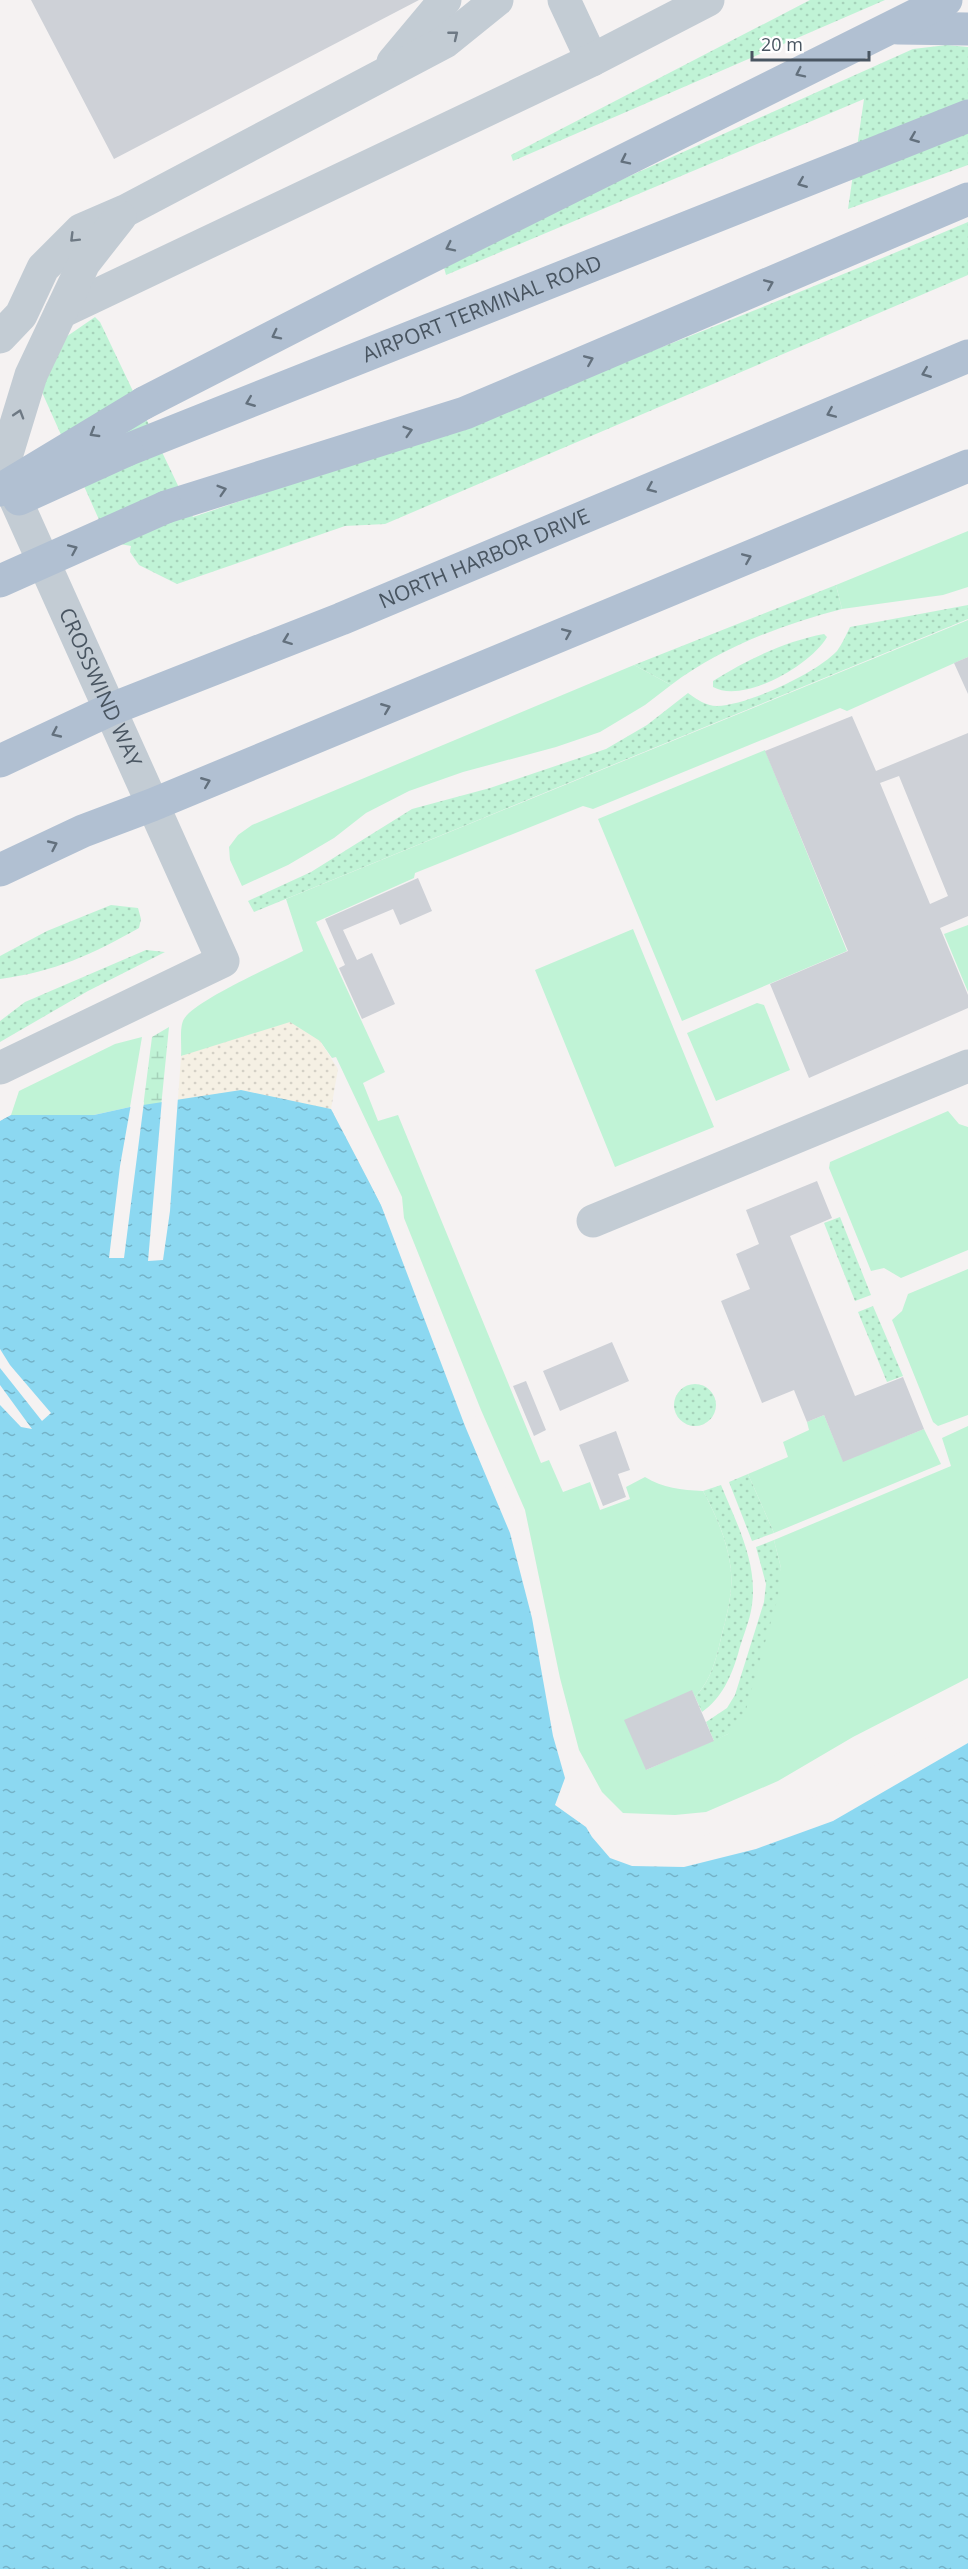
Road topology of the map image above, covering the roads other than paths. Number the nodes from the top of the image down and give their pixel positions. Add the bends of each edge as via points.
1 (446, 0) edge
2 (497, 0) edge
3 (564, 0) edge
4 (708, 0) edge
5 (946, 0) edge
6 (891, 28) junction
7 (968, 29) edge
8 (592, 60) junction
9 (384, 73) junction
10 (968, 116) edge
11 (968, 199) edge
12 (125, 211) junction
13 (61, 312) junction
14 (0, 337) edge
15 (968, 356) edge
16 (968, 459) edge
17 (968, 466) edge
18 (1, 475) edge
19 (933, 480) junction
20 (0, 508) edge
21 (0, 581) edge
22 (109, 710) junction
23 (0, 761) edge
24 (152, 805) junction
25 (0, 870) edge
26 (968, 1066) edge
27 (0, 1068) edge
28 (593, 1221) dead end

1 - 9 street
9 -> 2 street via 445,42
3 - 8 street
4 - 8 street
5 - 6 main road
6 - 7 main road
6 -> 18 main road, bridge via 382,280
8 - 13 street
9 - 12 street
10 -> 20 main road, AIRPORT TERMINAL ROAD, bridge via 127,450
21 -> 11 main road, bridge via 166,507 465,413
12 - 13 street via 84,263
12 -> 14 street via 81,230 43,268 21,315
18 -> 13 street via 31,375
15 -> 22 main road, NORTH HARBOR DRIVE via 352,614
16 - 19 main road
17 - 19 main road
18 - 22 street, CROSSWIND WAY
24 -> 19 main road
22 -> 23 main road, NORTH HARBOR DRIVE
22 - 24 street, CROSSWIND WAY
25 -> 24 main road via 83,831
24 - 27 street, CROSSWIND WAY via 222,961
26 - 28 street

